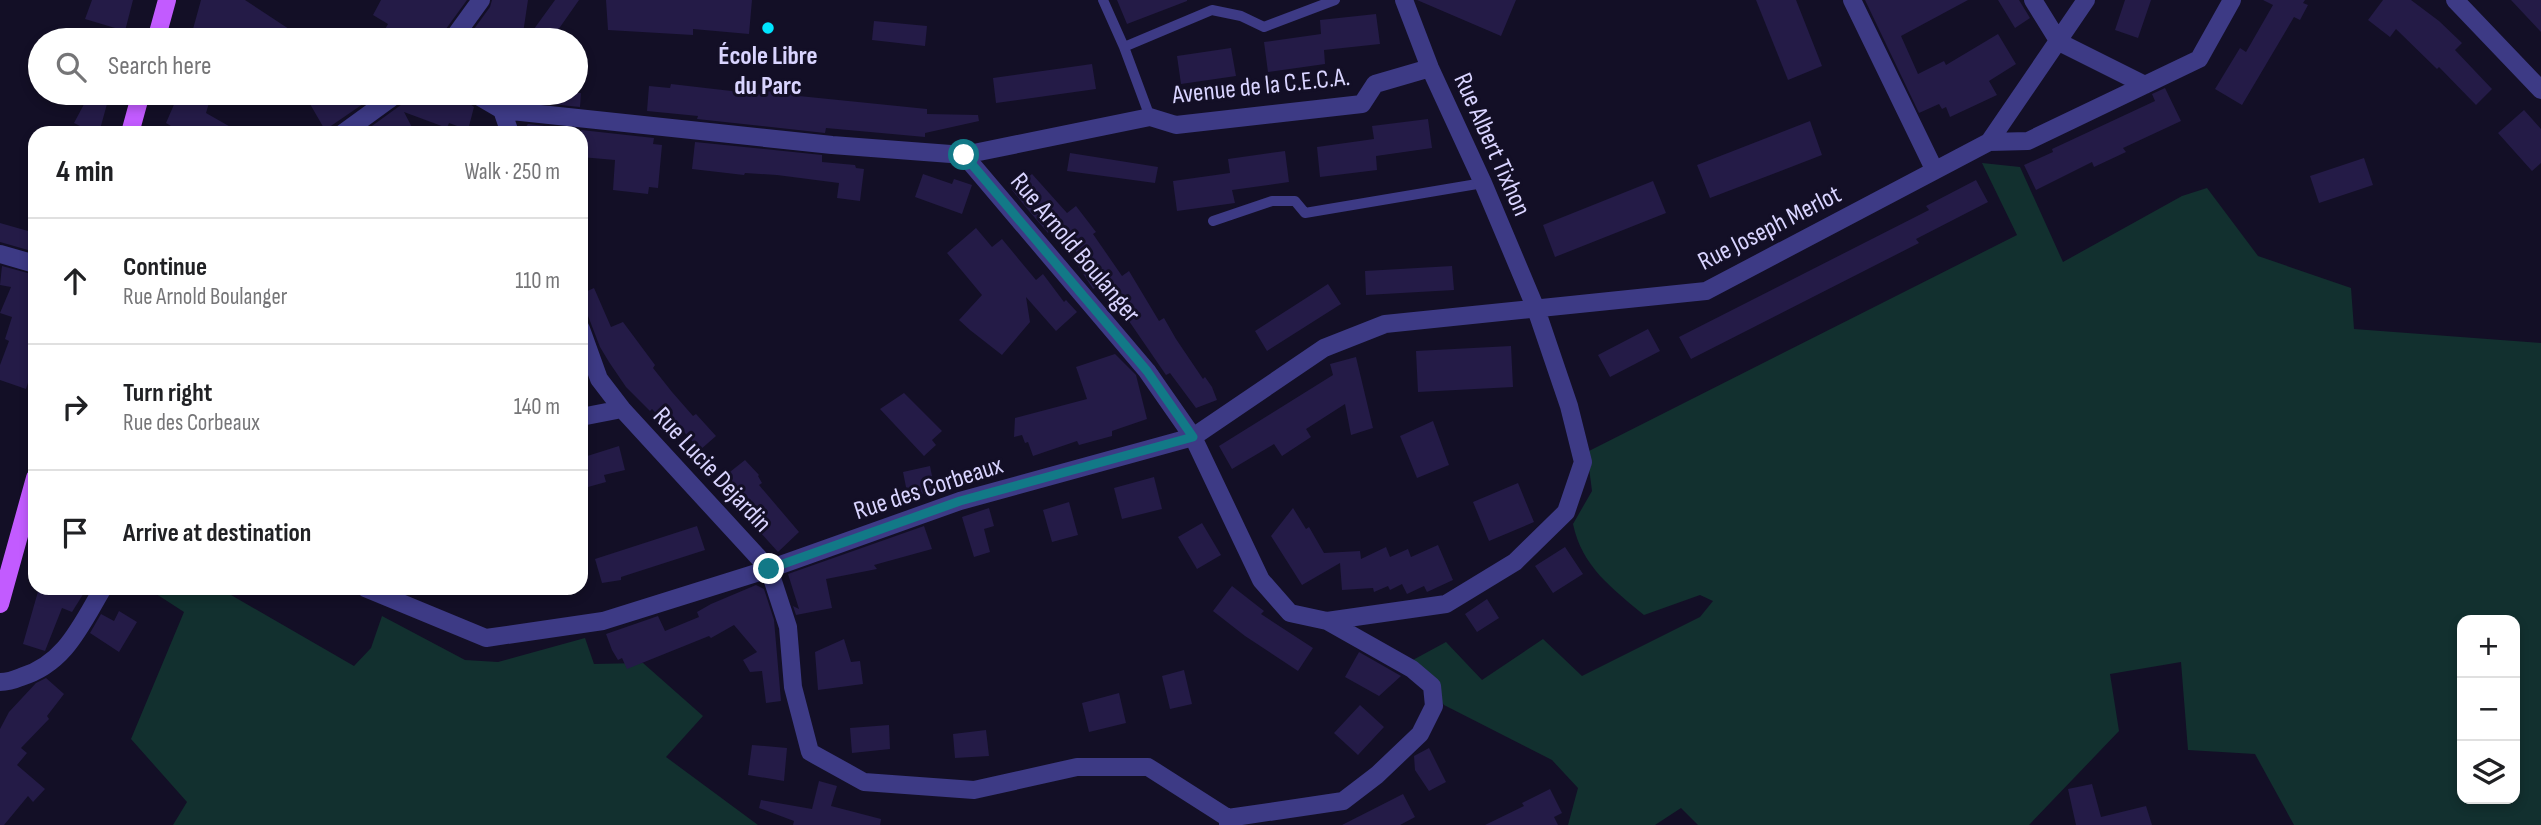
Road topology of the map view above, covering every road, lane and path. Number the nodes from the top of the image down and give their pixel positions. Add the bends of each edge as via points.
1 (167, 0) edge
2 (481, 0) edge
3 (1103, 0) edge
4 (1335, 0) edge
5 (1404, 0) edge
6 (1852, 0) edge
7 (2033, 0) edge
8 (2086, 0) edge
9 (2232, 0) edge
10 (2455, 0) edge
11 (159, 28) edge
12 (461, 28) edge
13 (2059, 43) junction
14 (1124, 47) junction
15 (1430, 68) junction
16 (2145, 85) junction
17 (2541, 90) edge
18 (138, 105) edge
19 (382, 105) edge
20 (493, 105) edge
21 (502, 110) junction
22 (1150, 117) junction
23 (132, 126) edge
24 (353, 126) edge
25 (508, 126) edge
26 (1989, 142) junction
27 (964, 155) junction
28 (1934, 169) junction
29 (1483, 183) junction
30 (1213, 221) dead end
31 (0, 254) edge
32 (28, 262) edge
33 (1536, 309) junction
34 (588, 348) edge
35 (622, 409) junction
36 (588, 416) edge
37 (1193, 437) junction
38 (28, 503) edge
39 (769, 569) junction
40 (99, 595) edge
41 (382, 595) edge
42 (0, 604) edge
43 (1327, 621) junction
44 (0, 682) edge
45 (1228, 821) edge

1 - 11 main road
2 - 12 street
3 - 14 lane
4 - 14 lane via 1264,27 1212,10
5 - 15 street, Rue Albert Tixhon
6 - 28 street
7 - 13 street
8 - 13 street
9 - 16 street via 2199,59
10 - 17 street
13 - 16 street
13 - 26 street
14 - 22 lane
15 - 22 street, Avenue de la C.E.C.A. via 1375,84 1362,104 1176,125
15 - 29 street, Rue Albert Tixhon
16 - 26 street via 2028,141
18 - 23 main road
19 - 24 street
20 - 21 street
21 - 25 street
21 - 27 street
22 - 27 street, Avenue de la C.E.C.A.
26 - 28 street, Rue Joseph Merlot
27 - 37 street, Rue Arnold Boulanger via 1147,371
28 - 33 street, Rue Joseph Merlot via 1706,291
29 - 30 lane via 1305,214 1295,201 1272,201
29 - 33 street, Rue Albert Tixhon
31 - 32 street
33 - 37 street, Rue des Corbeaux via 1385,324 1324,348
33 - 43 street, Rue Albert Tixhon via 1583,462 1566,512 1515,562 1446,604
34 - 35 street, Rue Lucie Dejardin via 599,379
35 - 36 street
35 - 39 street, Rue Lucie Dejardin
37 - 39 street, Rue des Corbeaux via 960,501
37 - 43 street, Rue Arnold Boulanger via 1261,580 1290,613
38 - 42 main road
39 - 41 street, Rue des Corbeaux via 603,621 486,638
39 - 45 street, Rue Lucie Dejardin via 788,627 793,687 810,752 820,758 864,782 974,790 1076,767 1148,767
40 - 44 street via 62,654 26,676
43 - 45 street via 1412,669 1432,686 1434,706 1420,734 1343,801

